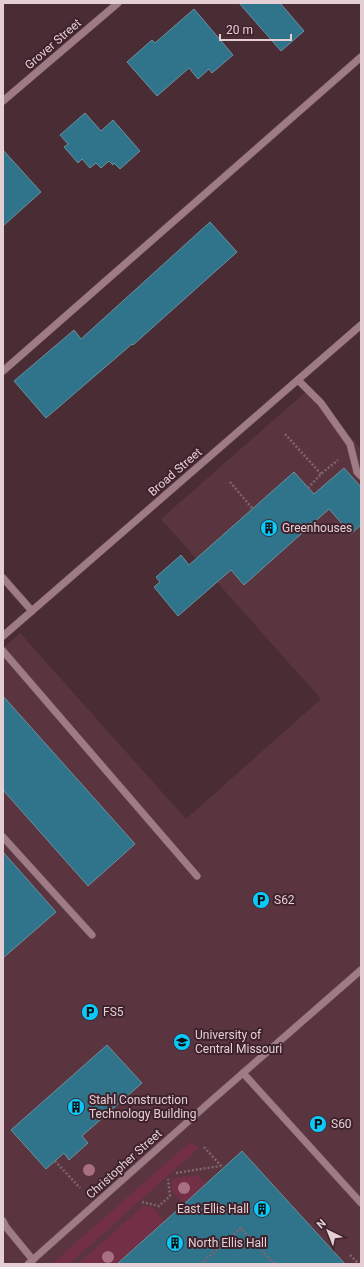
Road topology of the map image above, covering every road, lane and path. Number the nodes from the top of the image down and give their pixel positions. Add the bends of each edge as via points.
1 (118, 3) edge
2 (361, 57) edge
3 (3, 101) edge
4 (361, 325) edge
5 (3, 371) edge
6 (298, 380) junction
7 (285, 434) dead end
8 (351, 449) junction
9 (321, 474) junction
10 (361, 476) edge
11 (230, 482) dead end
12 (308, 488) dead end
13 (252, 508) dead end
14 (3, 578) edge
15 (32, 611) junction
16 (3, 636) edge
17 (3, 651) edge
18 (3, 837) edge
19 (197, 876) dead end
20 (92, 935) dead end
21 (361, 970) edge
22 (243, 1073) junction
23 (204, 1148) dead end
24 (55, 1161) dead end
25 (176, 1173) dead end
26 (168, 1179) dead end
27 (80, 1188) dead end
28 (142, 1202) dead end
29 (361, 1203) edge
30 (3, 1221) edge
31 (350, 1255) dead end
32 (31, 1262) edge
33 (201, 1264) edge
34 (274, 1264) edge
35 (358, 1264) edge

1 - 3 street, Grover Street
2 - 5 street
4 - 6 street, Broad Street
6 - 8 street via 321,403
6 - 15 street, Broad Street
7 - 9 path
8 - 9 path
8 - 10 street via 357,472
9 - 12 path
11 - 13 path
14 - 15 street
15 - 16 street, Broad Street
17 - 19 street
18 - 20 street
21 - 22 street, Christopher Street
22 - 29 street
22 - 32 street, Christopher Street
23 - 25 path via 222,1167
24 - 27 path
26 - 28 path via 170,1196 159,1206
30 - 32 street
31 - 35 path
33 - 34 path via 241,1228

